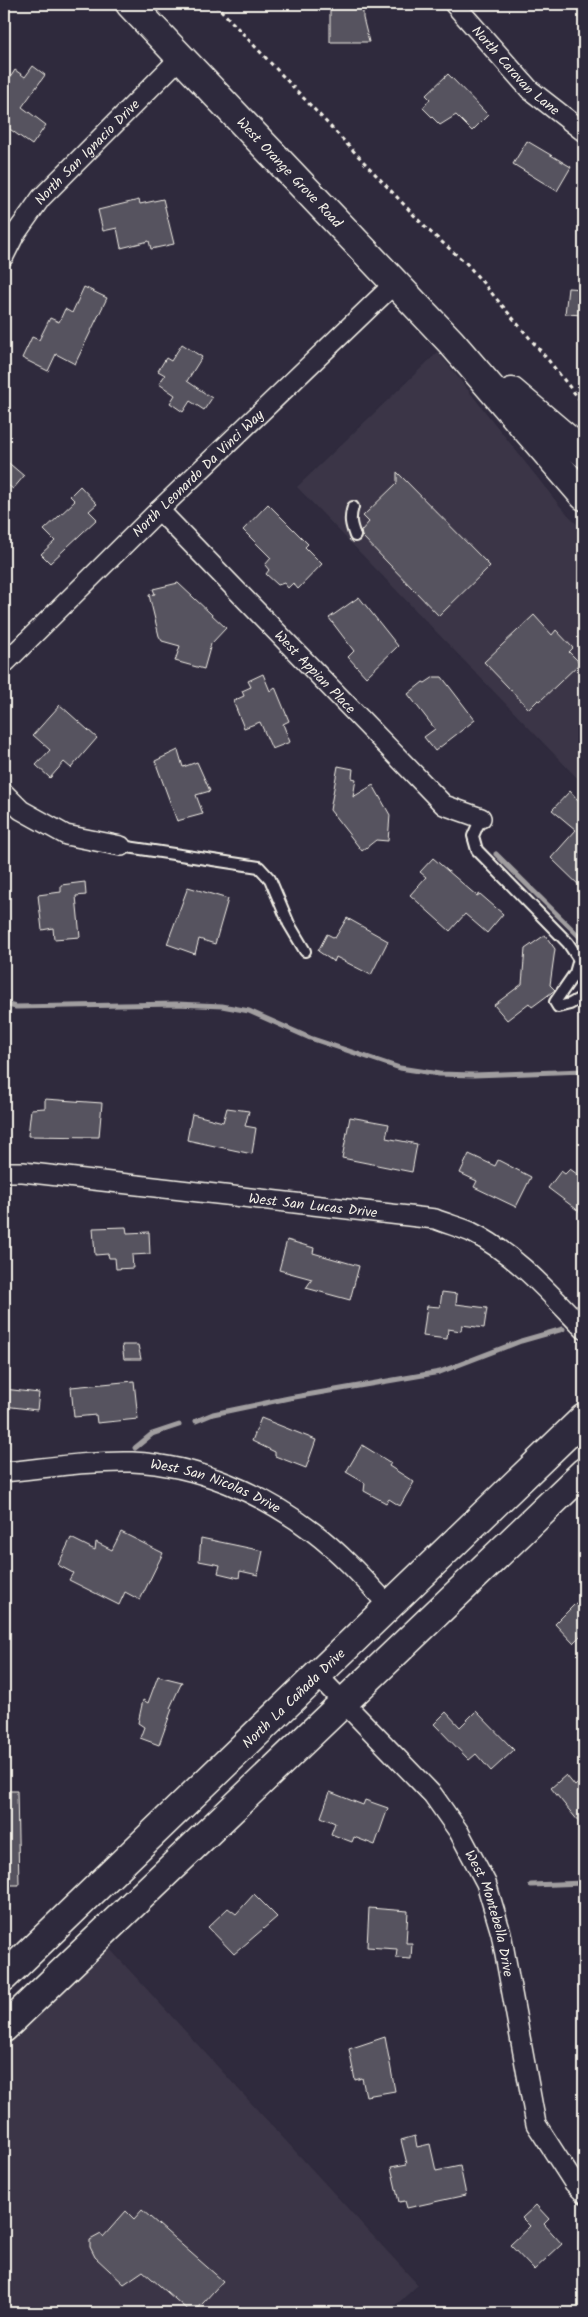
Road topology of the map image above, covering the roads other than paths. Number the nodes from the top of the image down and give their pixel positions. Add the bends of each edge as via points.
1 (130, 4) edge
2 (454, 4) edge
3 (181, 57) junction
4 (584, 132) edge
5 (4, 256) edge
6 (395, 283) junction
7 (451, 342) junction
8 (584, 453) edge
9 (584, 496) edge
10 (353, 507) dead end
11 (159, 510) junction
12 (355, 536) dead end
13 (7, 653) edge
14 (4, 793) edge
15 (481, 818) joint
16 (121, 846) joint
17 (305, 951) dead end
18 (582, 963) edge
19 (584, 996) edge
20 (4, 1172) edge
21 (584, 1329) edge
22 (584, 1418) edge
23 (4, 1472) edge
24 (584, 1472) edge
25 (389, 1606) junction
26 (317, 1675) junction
27 (344, 1702) junction
28 (4, 1977) edge
29 (4, 2028) edge
30 (584, 2194) edge

1 - 3 main road, West Orange Grove Road
2 - 4 street, North Caravan Lane via 530,90
3 - 5 street, North San Ignacio Drive via 41,198
3 - 6 main road, West Orange Grove Road
6 - 7 main road, West Orange Grove Road
6 - 11 street, North Leonardo Da Vinci Way
7 - 8 main road, West Orange Grove Road
7 - 9 main road, West Orange Grove Road
10 - 12 lane via 350,517
11 - 13 street, North Leonardo Da Vinci Way
11 - 15 street, West Appian Place via 444,805
14 - 16 street via 21,810 66,835
15 - 18 lane via 473,836 477,850 568,943
16 - 17 lane via 259,867 270,878 289,924
18 - 19 lane via 555,1002 558,1007
20 - 21 street, West San Lucas Drive via 435,1219 470,1232 498,1248 528,1272
22 - 25 main road, North La Cañada Drive
23 - 25 street, West San Nicolas Drive via 133,1462 205,1476 278,1507 341,1556
24 - 27 main road
25 - 26 main road, North La Cañada Drive
26 - 27 street, West Montebella Drive
26 - 28 main road, North La Cañada Drive
27 - 29 main road
27 - 30 street, West Montebella Drive via 433,1796 459,1832 486,1883 501,1933 536,2124

